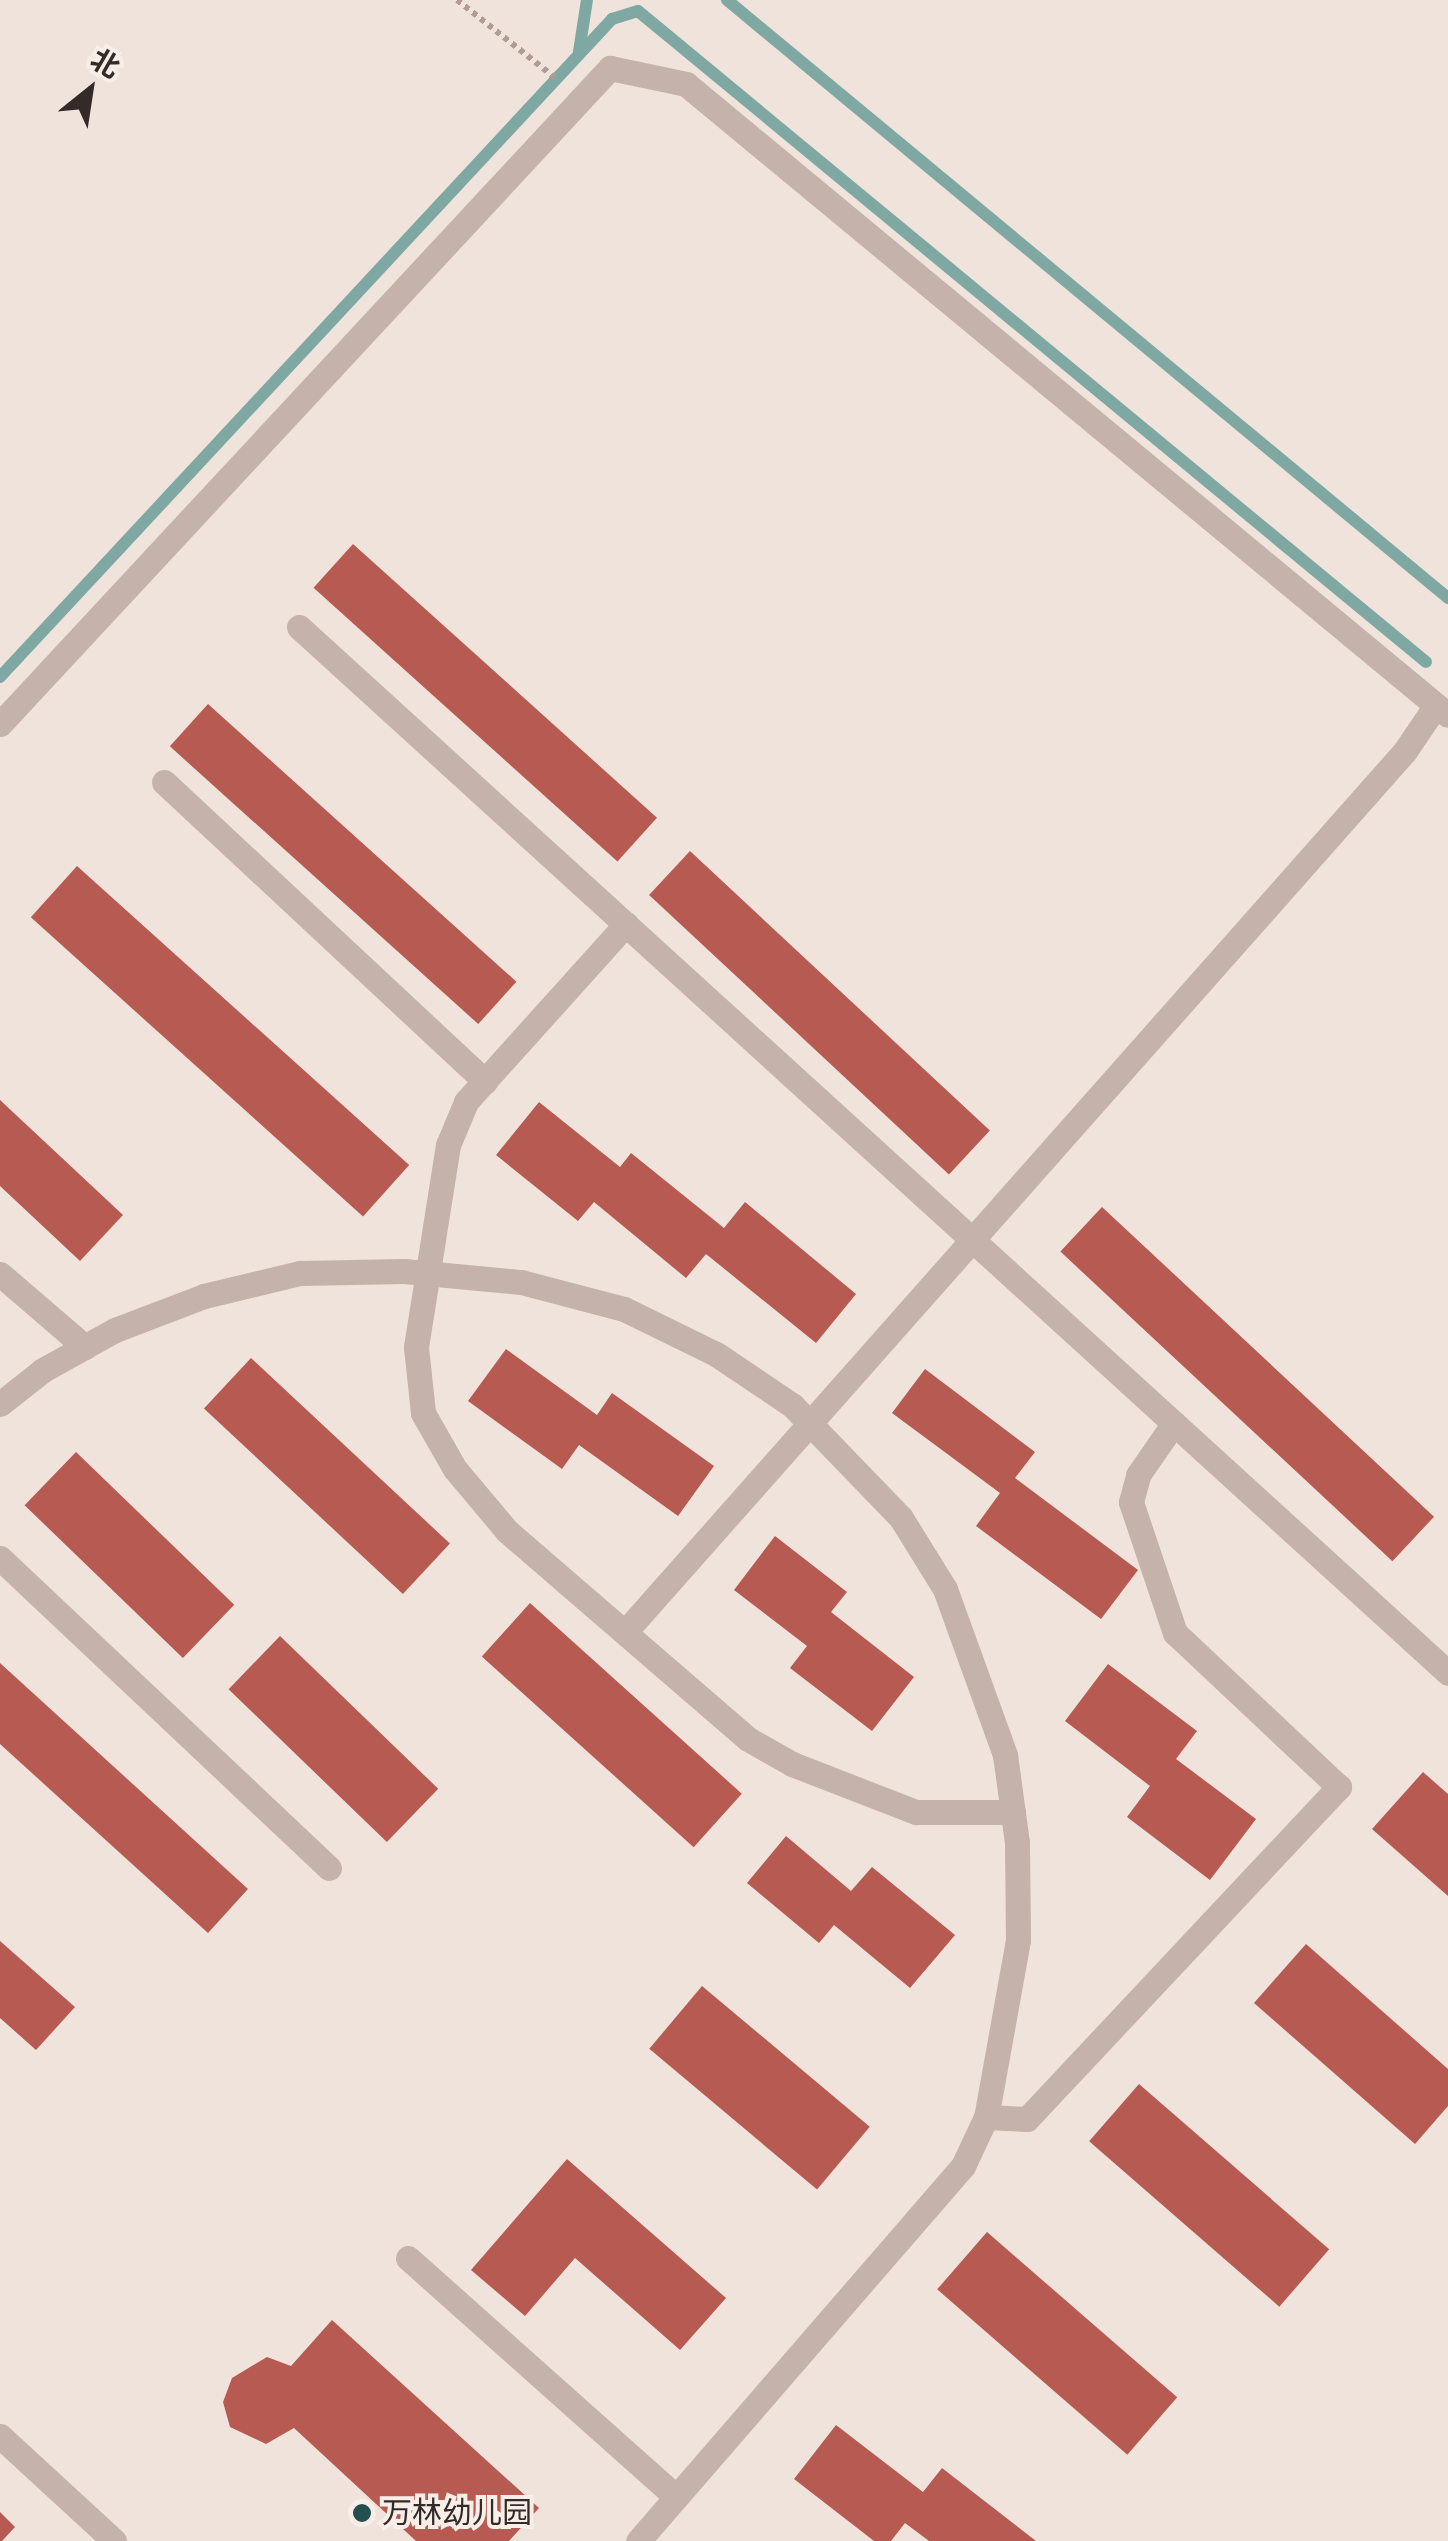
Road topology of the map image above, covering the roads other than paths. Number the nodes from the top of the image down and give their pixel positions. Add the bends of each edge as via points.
1 (299, 627) dead end
2 (1442, 710) edge
3 (0, 724) edge
4 (164, 782) dead end
5 (626, 924) junction
6 (485, 1081) junction
7 (973, 1240) junction
8 (0, 1274) edge
9 (428, 1274) junction
10 (85, 1346) junction
11 (0, 1404) edge
12 (1174, 1423) junction
13 (812, 1424) junction
14 (0, 1558) edge
15 (625, 1632) junction
16 (1448, 1673) edge
17 (1013, 1812) junction
18 (329, 1868) dead end
19 (986, 2117) junction
20 (408, 2258) dead end
21 (0, 2436) edge
22 (676, 2497) junction
23 (114, 2541) edge
24 (638, 2541) edge

1 - 5 street
2 - 3 street via 686,84 610,68
2 - 7 street
4 - 6 street
5 - 6 street
5 - 7 street
6 - 9 street via 466,1102 448,1145
7 - 12 street
7 - 13 street
8 - 10 street
9 - 10 street via 300,1273 204,1296
9 - 13 street via 521,1282 624,1309 716,1354
9 - 15 street via 416,1346 423,1413 455,1469 506,1531
10 - 11 street
12 - 16 street
12 - 19 street via 1138,1474 1131,1502 1175,1633 1340,1788 1028,2120
13 - 15 street
13 - 17 street via 901,1518 945,1589 1005,1755
14 - 18 street
15 - 17 street via 748,1739 792,1764 916,1812
17 - 19 street via 1018,1940
19 - 22 street via 963,2166
20 - 22 street
21 - 23 street
22 - 24 street

